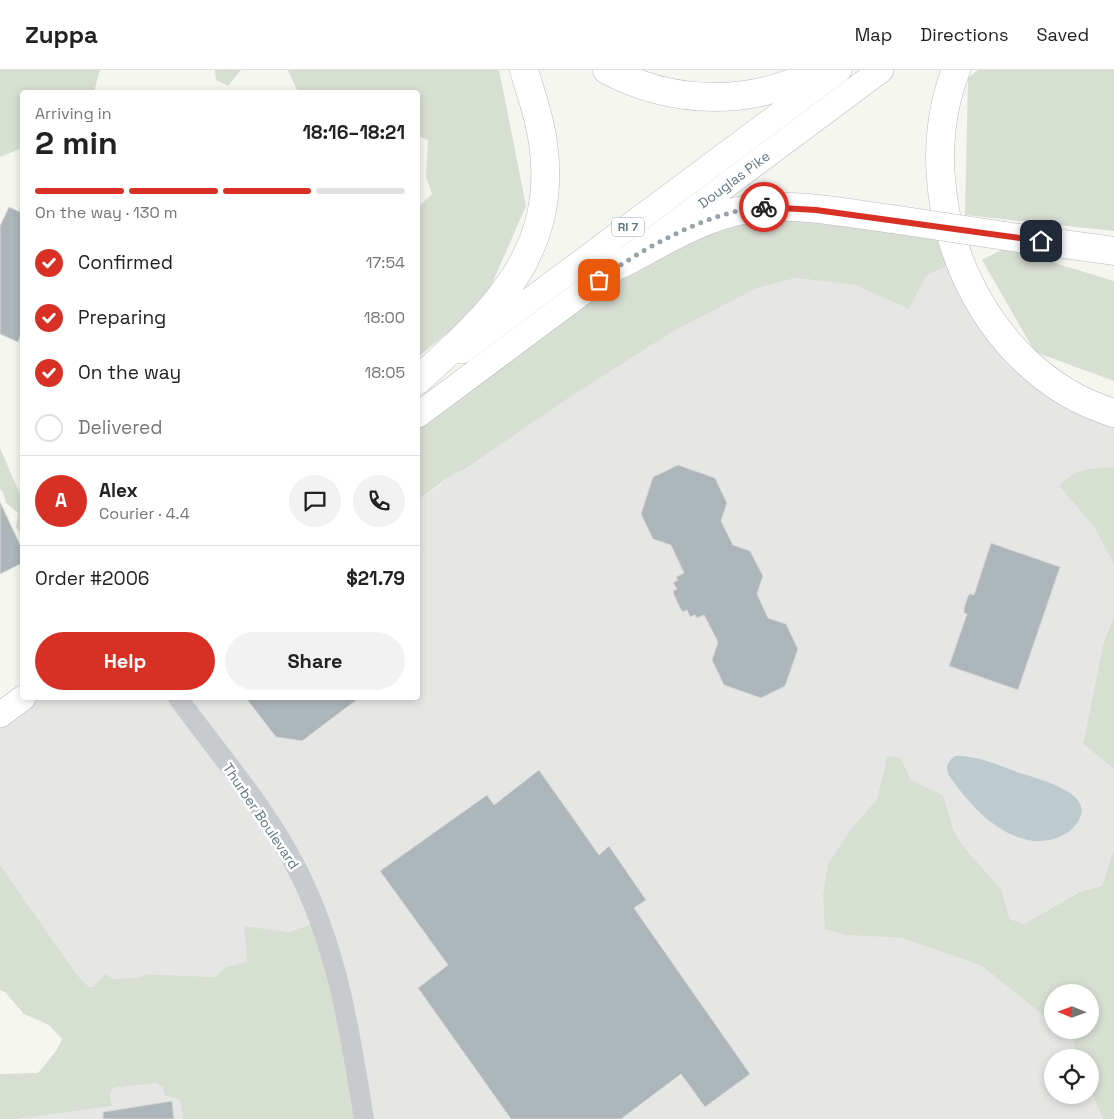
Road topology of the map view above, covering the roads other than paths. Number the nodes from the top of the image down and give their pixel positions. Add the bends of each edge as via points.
1 (524, 70) edge
2 (607, 70) edge
3 (821, 70) edge
4 (839, 70) edge
5 (881, 70) edge
6 (956, 70) edge
7 (1114, 251) edge
8 (621, 264) junction
9 (420, 378) edge
10 (420, 383) edge
11 (1114, 413) edge
12 (420, 414) edge
13 (20, 700) edge
14 (180, 700) edge
15 (0, 715) edge
16 (364, 1119) edge

1 - 9 highway via 541,130 545,160 544,194 534,239 516,276 491,311
2 - 3 highway via 661,92 721,98 770,90
4 - 10 main road, Douglas Pike / RI 7
5 - 8 main road, Douglas Pike / RI 7
6 - 11 highway via 942,126 940,174 948,224 965,274 992,320 1026,361 1066,392
7 - 8 highway, bridge via 786,207 742,210 701,223
8 - 12 main road, Douglas Pike / RI 7
13 - 15 main road
14 - 16 street, Thurber Boulevard via 280,839 310,896 334,960 346,1006

